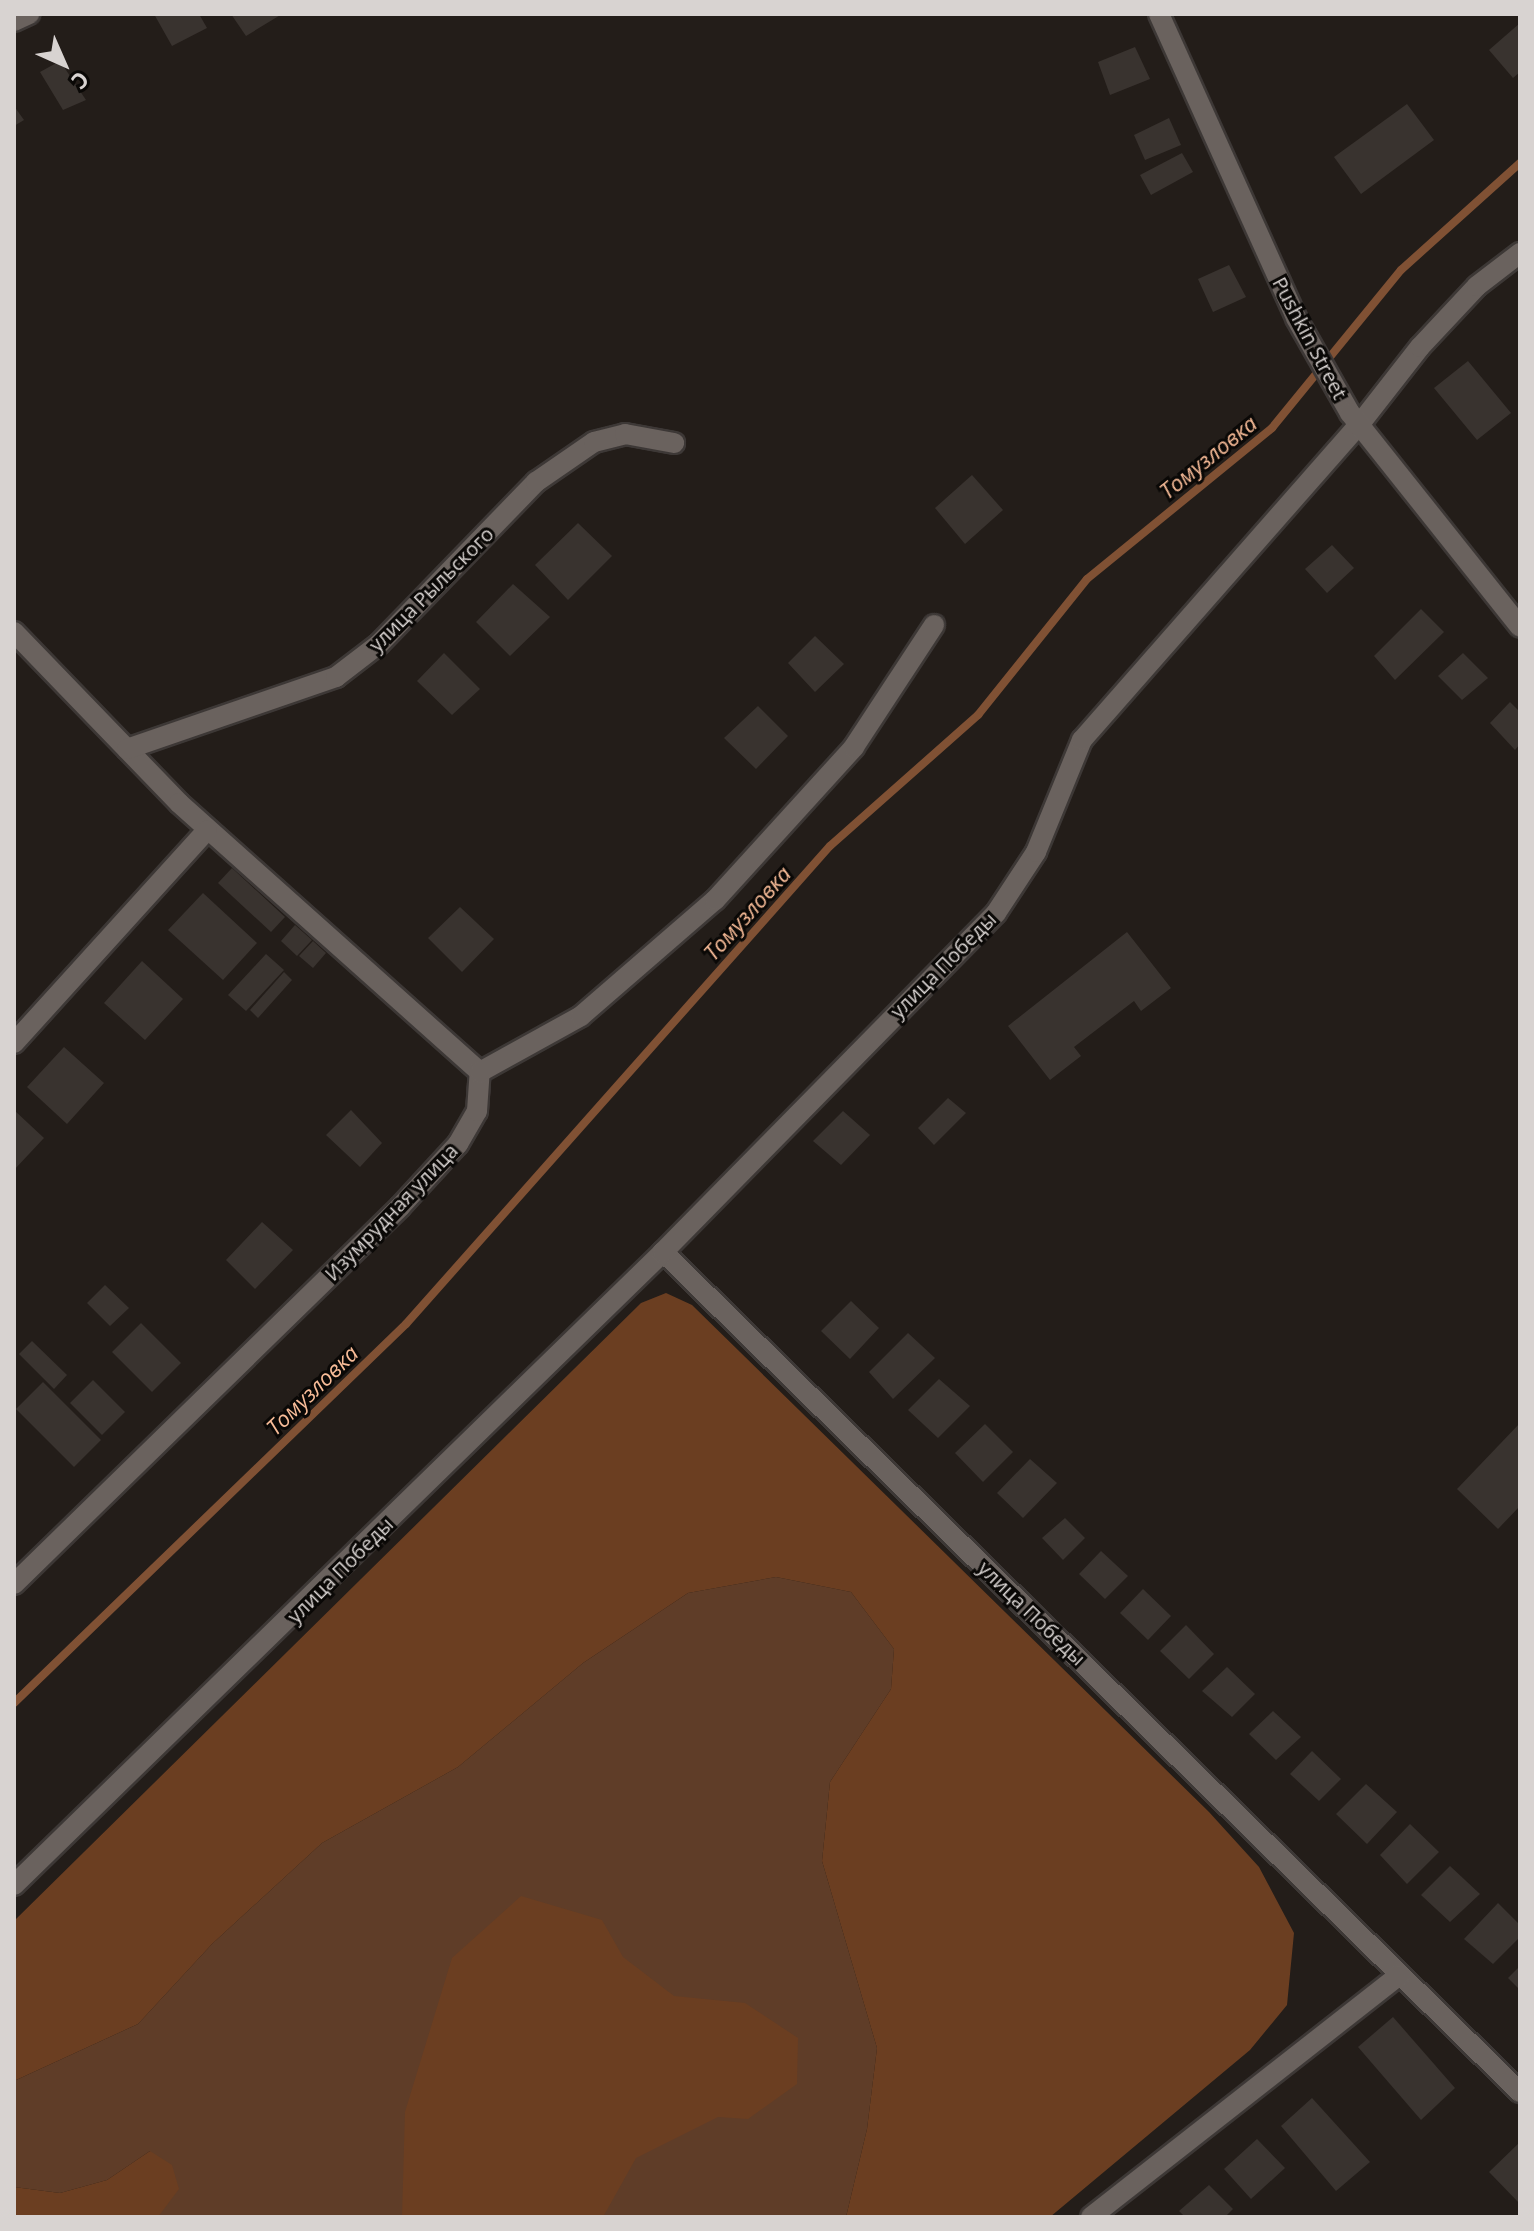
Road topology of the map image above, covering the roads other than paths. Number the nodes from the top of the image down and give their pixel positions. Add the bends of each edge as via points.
1 (29, 14) edge
2 (1159, 14) edge
3 (14, 21) edge
4 (1520, 253) edge
5 (1355, 419) junction
6 (674, 443) dead end
7 (934, 625) dead end
8 (1520, 627) edge
9 (14, 632) edge
10 (127, 749) junction
11 (207, 830) junction
12 (14, 1043) edge
13 (480, 1072) junction
14 (663, 1252) junction
15 (14, 1584) edge
16 (14, 1885) edge
17 (1400, 1975) junction
18 (1520, 2092) edge
19 (1091, 2217) edge

1 - 3 street
2 - 5 street, Pushkin Street via 1296,318
4 - 5 street, улица Победы via 1477,286
5 - 8 street, Pushkin Street
5 - 14 street, улица Победы via 1082,740 1036,852 996,913
6 - 10 street, улица Рыльского via 625,434 594,442 536,482 379,644 336,677
7 - 13 street via 854,747 715,900 581,1016
9 - 10 street
10 - 11 street
11 - 12 street
11 - 13 street
13 - 15 street, Изумрудная улица via 477,1111 458,1144
14 - 16 street, улица Победы
14 - 17 street, улица Победы
17 - 18 street, улица Победы
17 - 19 street

